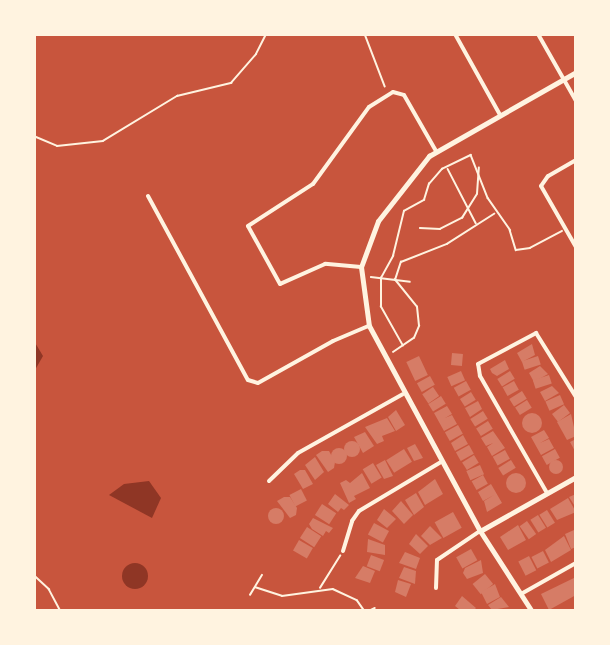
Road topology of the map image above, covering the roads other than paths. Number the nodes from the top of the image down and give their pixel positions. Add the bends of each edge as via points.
1 (455, 34) edge
2 (538, 34) edge
3 (576, 72) edge
4 (563, 79) junction
5 (576, 101) edge
6 (500, 115) junction
7 (436, 151) junction
8 (576, 160) edge
9 (148, 196) dead end
10 (576, 247) edge
11 (361, 267) junction
12 (369, 326) junction
13 (403, 394) junction
14 (576, 397) edge
15 (441, 462) junction
16 (576, 477) edge
17 (269, 481) dead end
18 (547, 493) junction
19 (480, 531) junction
20 (343, 550) road end
21 (576, 563) edge
22 (436, 588) dead end
23 (521, 594) junction
24 (531, 610) edge

1 - 6 street
2 - 4 street
3 - 4 street
4 - 5 street
4 - 6 street
6 - 7 street
7 - 11 street via 378,221
7 - 11 street via 404,95 393,92 369,107 313,184 248,226 280,284 325,264
8 - 10 street via 542,182
9 - 12 street via 248,380 258,383 333,341
11 - 12 street
12 - 13 street
13 - 15 street
13 - 17 street via 298,453
14 - 18 street via 536,333 478,364 480,376
15 - 19 street
15 - 20 street via 359,511
16 - 18 street
18 - 19 street
19 - 22 street via 437,560
19 - 23 street
21 - 23 street
23 - 24 street

